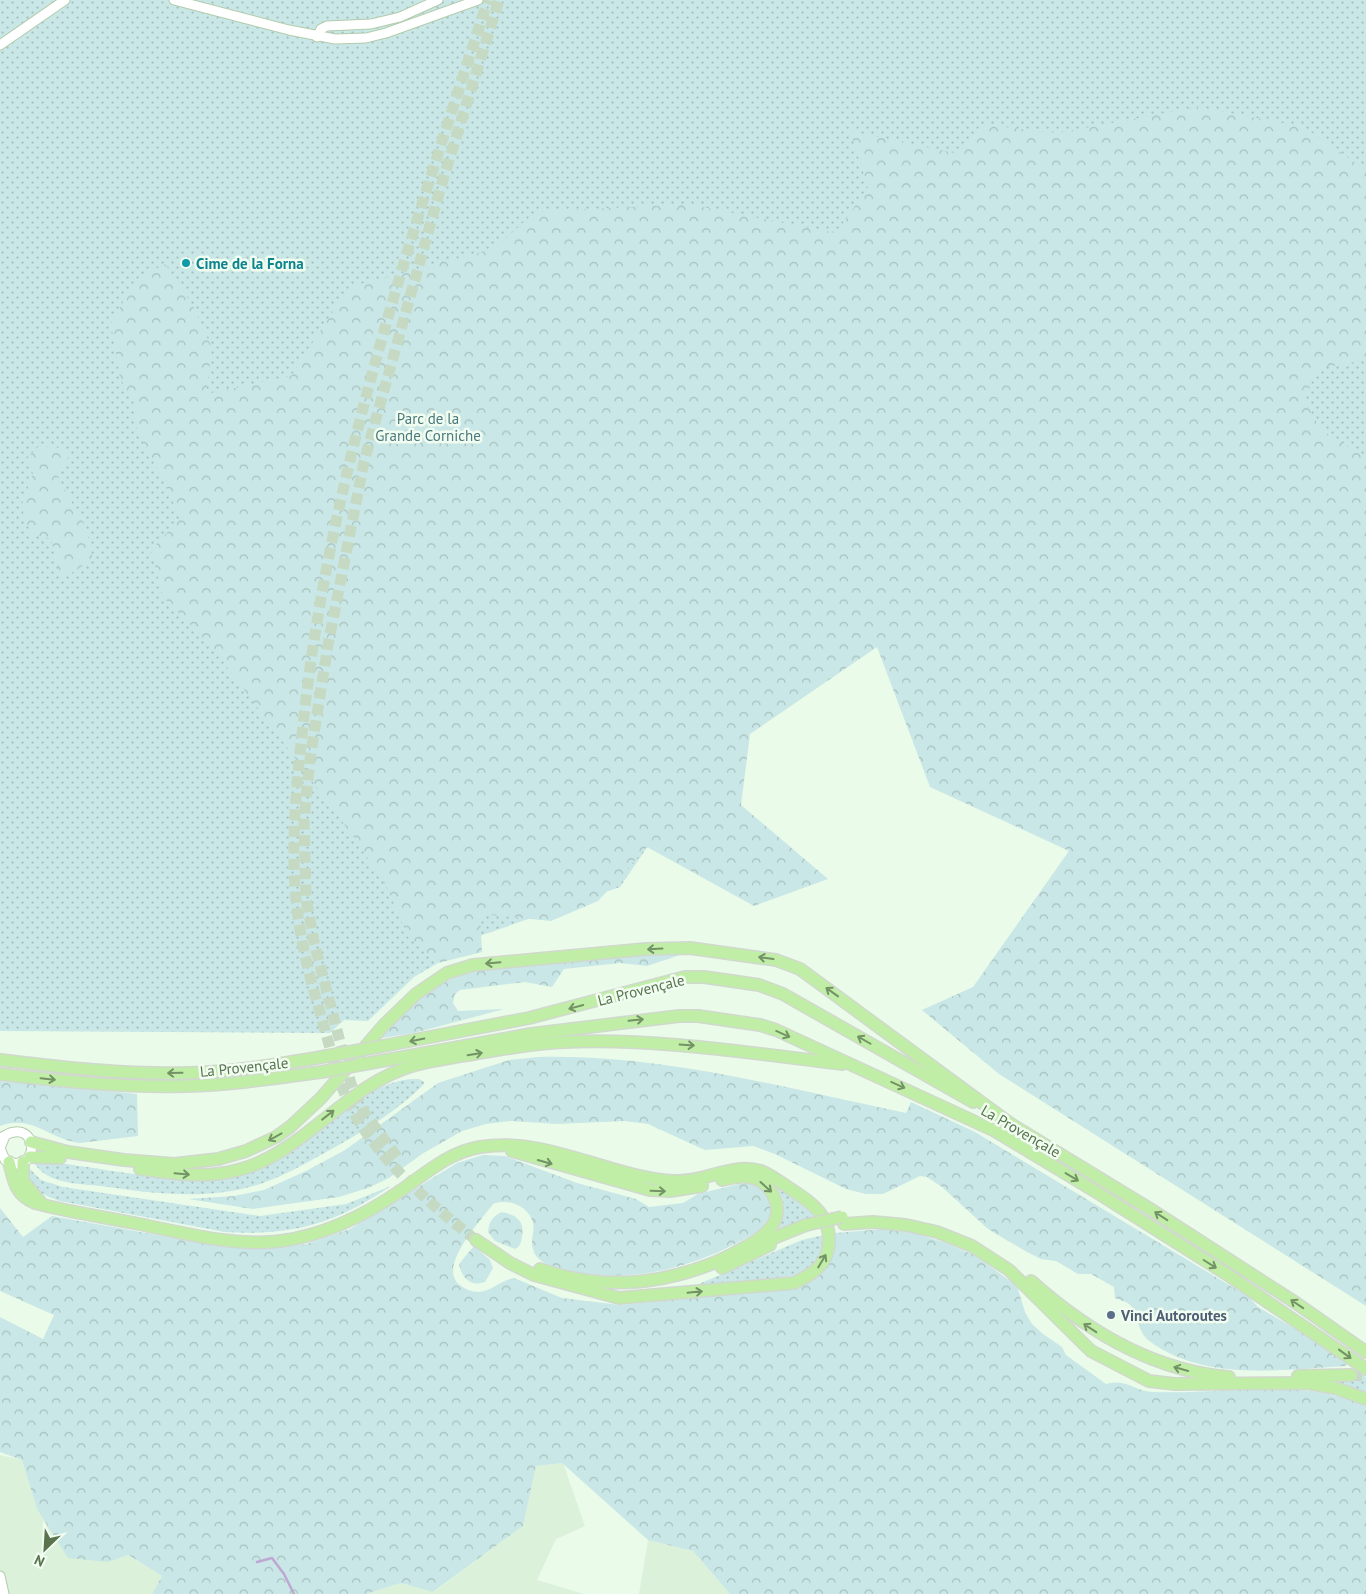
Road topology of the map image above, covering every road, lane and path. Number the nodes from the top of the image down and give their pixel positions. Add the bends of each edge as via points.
1 (65, 0) edge
2 (174, 0) edge
3 (438, 0) edge
4 (478, 0) edge
5 (317, 36) junction
6 (0, 45) edge
7 (0, 1060) edge
8 (853, 1065) junction
9 (0, 1074) edge
10 (1012, 1125) junction
11 (2, 1137) edge
12 (31, 1142) junction
13 (499, 1146) junction
14 (0, 1152) edge
15 (27, 1159) junction
16 (9, 1162) junction
17 (44, 1205) junction
18 (843, 1221) junction
19 (807, 1228) junction
20 (723, 1259) junction
21 (578, 1288) junction
22 (1366, 1352) edge
23 (1366, 1369) edge
24 (1351, 1375) tunnel mouth
25 (1366, 1399) edge
26 (0, 1576) edge
27 (4, 1594) edge

1 - 6 main road
2 - 5 main road
3 - 5 main road via 400,17 371,24 327,26
4 - 5 main road via 366,38
10 -> 7 highway, La Provençale, bridge via 783,994 759,985 704,977 674,979 529,1018 240,1069 180,1073 116,1072
9 -> 8 highway, La Provençale, bridge via 97,1084 177,1086 252,1081 321,1072 531,1034 691,1016 767,1027
15 -> 8 highway via 48,1156 183,1174 236,1171 275,1154 354,1095 400,1069 543,1043 643,1042
8 -> 23 highway, La Provençale via 942,1105 1025,1149 1228,1275
10 -> 12 highway via 800,969 770,959 680,948 489,963 447,973 424,987 398,1010 321,1098 290,1127 276,1137 237,1154 187,1163 146,1162 68,1152
22 -> 10 highway, La Provençale via 1218,1253
11 - 12 main road via 21,1132
11 - 14 main road
12 - 15 main road
13 - 17 highway via 480,1147 451,1157 365,1213 324,1232 281,1241 219,1239
13 -> 20 highway via 650,1190 687,1190 736,1177 755,1179 771,1190 778,1207 777,1216 762,1237
21 -> 13 highway via 635,1298 794,1283 808,1276 825,1258 827,1224 818,1208 764,1172 736,1169 705,1178 674,1181 534,1148
14 - 16 main road
15 - 16 main road
15 - 17 highway via 23,1181
16 - 17 highway via 18,1192 25,1199
18 - 19 highway, bridge
24 -> 18 highway via 1242,1378 1206,1375 1172,1366 1090,1328 1016,1267 968,1237 904,1218 867,1216
18 - 25 highway via 906,1225 972,1246 1010,1270 1091,1351 1149,1380 1175,1384 1307,1383 1336,1388
19 - 20 highway
19 - 21 highway via 712,1272 675,1284 632,1291
20 - 21 highway via 689,1273 658,1280 598,1282 532,1266 478,1238 522,1270
26 - 27 main road

